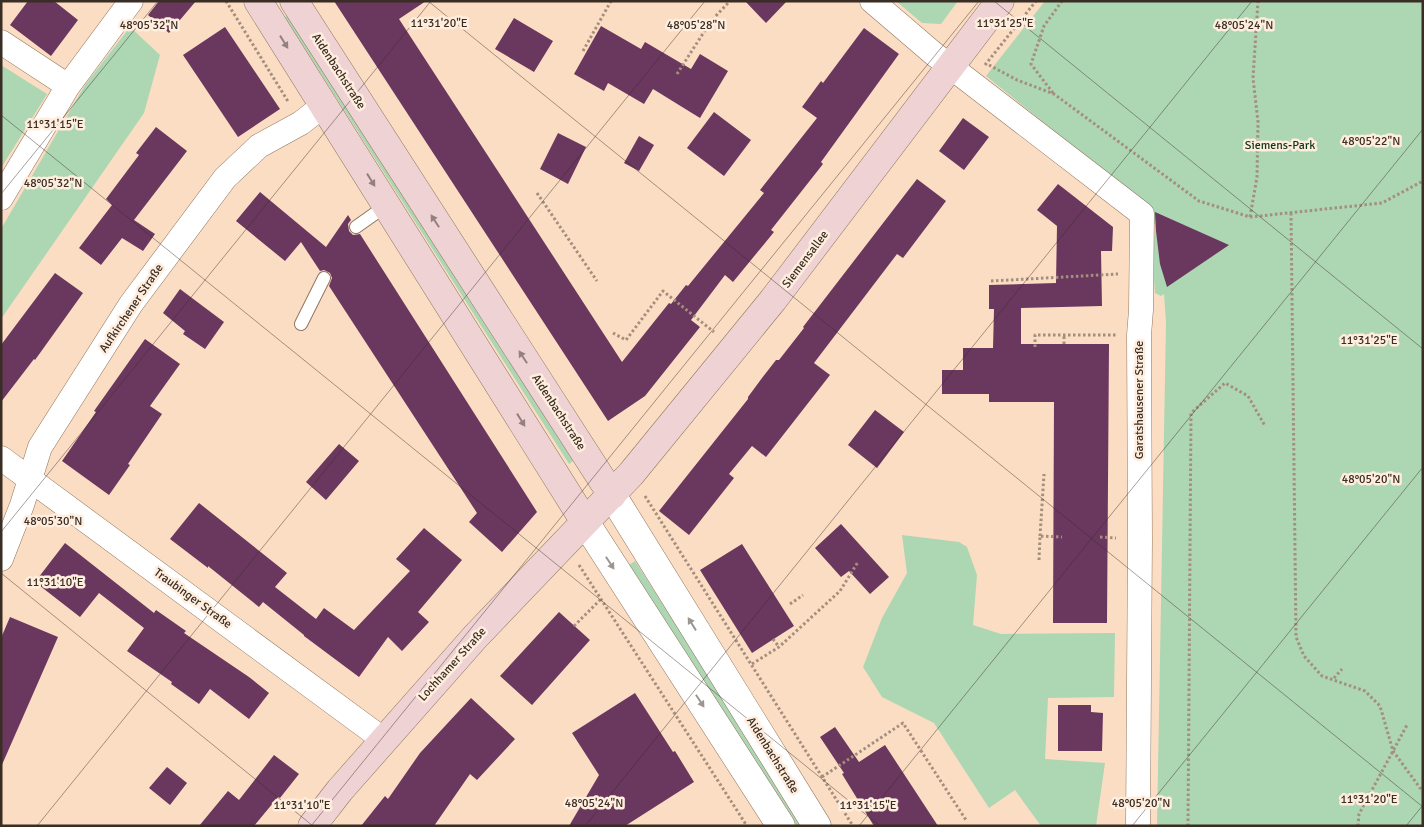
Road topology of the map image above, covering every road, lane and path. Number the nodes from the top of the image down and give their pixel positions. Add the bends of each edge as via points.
1 (131, 1) edge
2 (258, 1) edge
3 (294, 1) edge
4 (611, 1) edge
5 (730, 1) edge
6 (872, 1) edge
7 (1000, 1) edge
8 (1062, 1) edge
9 (1258, 1) edge
10 (1, 42) edge
11 (583, 51) dead end
12 (986, 64) dead end
13 (951, 67) junction
14 (678, 74) dead end
15 (68, 86) junction
16 (1054, 94) junction
17 (324, 104) junction
18 (1423, 180) edge
19 (536, 193) dead end
20 (1, 198) edge
21 (387, 205) junction
22 (1291, 212) junction
23 (1250, 217) junction
24 (356, 227) dead end
25 (1142, 273) junction
26 (324, 278) dead end
27 (597, 281) dead end
28 (991, 281) dead end
29 (301, 324) dead end
30 (613, 333) dead end
31 (718, 335) dead end
32 (1064, 335) junction
33 (1139, 335) junction
34 (1064, 344) dead end
35 (1035, 347) dead end
36 (1266, 426) dead end
37 (1, 458) edge
38 (631, 474) junction
39 (1044, 474) dead end
40 (31, 479) junction
41 (599, 508) junction
42 (1040, 536) junction
43 (1062, 536) dead end
44 (1, 559) edge
45 (1039, 560) dead end
46 (858, 562) dead end
47 (803, 595) dead end
48 (600, 600) dead end
49 (790, 604) dead end
50 (574, 626) dead end
51 (774, 639) dead end
52 (779, 647) junction
53 (752, 664) junction
54 (1342, 669) dead end
55 (1334, 678) dead end
56 (1407, 725) dead end
57 (384, 740) junction
58 (1393, 750) junction
59 (822, 777) junction
60 (1423, 792) edge
61 (966, 820) dead end
62 (312, 826) edge
63 (781, 826) edge
64 (817, 826) edge
65 (853, 826) edge
66 (1138, 826) edge
67 (1188, 826) edge
68 (1358, 826) edge

1 - 15 street
2 -> 17 main road, Aidenbachstraße
41 -> 3 main road, Aidenbachstraße
4 - 11 path
5 - 14 path via 711,21
6 - 13 street
7 - 13 main road, Siemensallee
8 - 16 path via 1044,26 1031,64
9 - 23 path via 1254,78 1258,122 1257,176
10 - 15 street
12 - 16 path
13 - 25 street, Garatshausener Straße via 1142,214
13 - 38 main road, Siemensallee via 773,300
15 - 20 street
16 - 23 path via 1199,201
17 -> 21 main road, Aidenbachstraße
17 - 40 street, Aufkirchener Straße via 301,122 259,146 225,178 131,304 40,447
18 - 22 path via 1382,203
19 - 27 path
21 - 24 lane
21 -> 41 main road, Aidenbachstraße
22 - 23 path
22 - 58 path via 1296,636 1304,656 1322,676 1365,691 1380,706
25 - 28 path
25 - 33 street, Garatshausener Straße
26 - 29 lane
30 - 31 path via 626,340 663,291
32 - 33 path
32 - 34 path
32 - 35 path via 1035,335
33 - 66 street, Garatshausener Straße
36 - 67 path via 1248,396 1225,383 1191,412
37 - 40 street, Traubinger Straße
38 - 41 main road, Siemensallee
38 - 53 path
39 - 42 path
40 - 44 street, Aufkirchener Straße
40 - 57 street, Traubinger Straße
41 - 57 main road, Lochhamer Straße via 476,636
41 -> 63 street, Aidenbachstraße via 598,544
64 -> 41 street, Aidenbachstraße
42 - 43 path
42 - 45 path
46 - 52 path via 840,591
47 - 49 path
48 - 50 path
51 - 52 path
52 - 53 path
53 - 59 path
54 - 55 path
56 - 58 path
57 - 62 main road, Lochhamer Straße
58 - 60 path
58 - 68 path via 1359,814
59 - 61 path via 904,723
59 - 65 path

